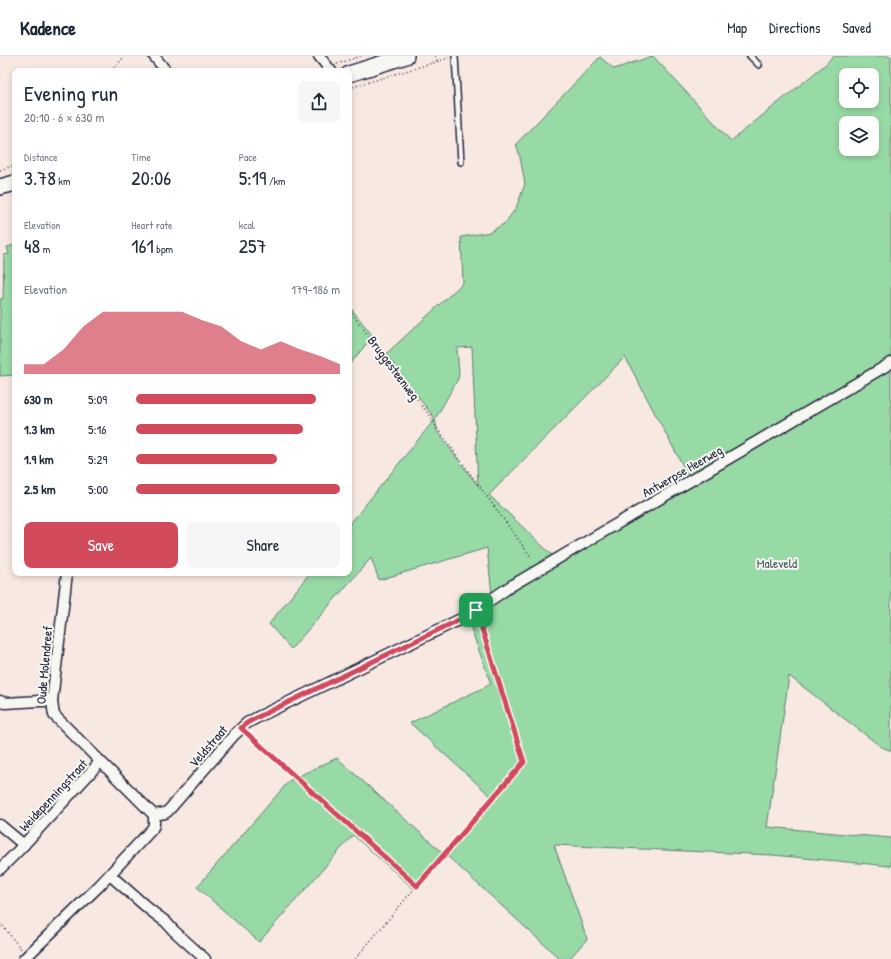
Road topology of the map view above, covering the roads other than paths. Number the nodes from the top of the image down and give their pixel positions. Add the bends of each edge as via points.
1 (154, 56) edge
2 (319, 56) edge
3 (406, 56) edge
4 (455, 56) edge
5 (750, 56) edge
6 (759, 65) dead end
7 (164, 68) edge
8 (329, 68) edge
9 (352, 73) edge
10 (461, 162) dead end
11 (12, 176) edge
12 (0, 179) edge
13 (12, 184) edge
14 (0, 188) edge
15 (891, 363) edge
16 (67, 576) edge
17 (487, 602) joint
18 (0, 701) edge
19 (52, 701) junction
20 (100, 762) junction
21 (154, 815) junction
22 (0, 825) edge
23 (24, 845) junction
24 (0, 869) edge
25 (110, 875) junction
26 (25, 957) edge
27 (198, 957) edge

1 - 7 street
2 - 8 street
3 - 9 main road
4 - 10 lane
5 - 6 lane
11 - 12 main road
13 - 14 main road
15 - 17 street, Antwerpse Heerweg
16 - 19 street, Oude Molendreef
17 - 21 street, Veldstraat via 460,619 247,723 168,811
18 - 19 street
19 - 20 street, Oude Molendreef via 54,715
20 - 21 street, Oude Molendreef
20 - 23 street, Weidepenningstraat
21 - 25 street via 152,829
22 - 23 street, Weidepenningstraat
23 - 24 street, Weidepenningstraat
25 - 26 street
25 - 27 street via 166,922

